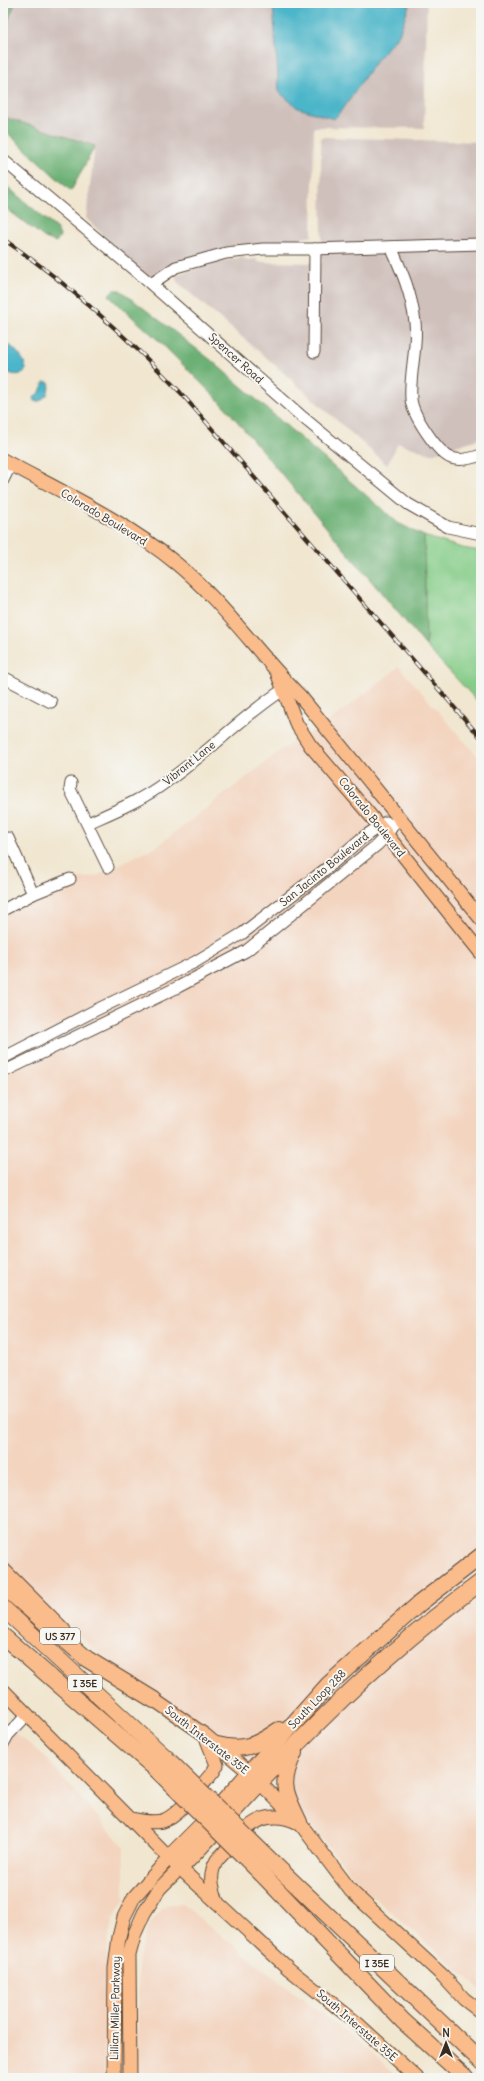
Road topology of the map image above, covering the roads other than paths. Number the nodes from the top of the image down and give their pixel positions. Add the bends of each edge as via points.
1 (3, 160) edge
2 (481, 244) edge
3 (391, 247) junction
4 (315, 249) junction
5 (152, 284) junction
6 (314, 352) dead end
7 (481, 455) edge
8 (7, 462) edge
9 (3, 480) edge
10 (481, 534) edge
11 (277, 673) junction
12 (3, 678) edge
13 (283, 690) junction
14 (51, 702) dead end
15 (72, 783) dead end
16 (398, 817) junction
17 (88, 824) junction
18 (383, 831) junction
19 (8, 838) dead end
20 (108, 867) dead end
21 (70, 879) dead end
22 (299, 890) junction
23 (33, 894) junction
24 (313, 897) junction
25 (303, 906) junction
26 (3, 910) edge
27 (481, 919) edge
28 (481, 953) edge
29 (121, 998) junction
30 (127, 1011) junction
31 (3, 1058) edge
32 (3, 1072) edge
33 (481, 1556) edge
34 (3, 1569) edge
35 (481, 1582) edge
36 (3, 1586) edge
37 (425, 1598) junction
38 (3, 1608) edge
39 (438, 1614) junction
40 (3, 1636) edge
41 (3, 1690) edge
42 (154, 1700) junction
43 (28, 1714) junction
44 (296, 1720) junction
45 (211, 1740) junction
46 (300, 1741) junction
47 (3, 1744) edge
48 (161, 1764) junction
49 (254, 1777) junction
50 (130, 1819) junction
51 (298, 1822) junction
52 (174, 1863) junction
53 (268, 1869) junction
54 (217, 1902) junction
55 (481, 2012) edge
56 (404, 2021) junction
57 (129, 2036) junction
58 (114, 2038) junction
59 (481, 2061) edge
60 (114, 2078) edge
61 (130, 2078) edge
62 (418, 2078) edge
63 (450, 2078) edge
64 (466, 2078) edge

1 - 5 street, Spencer Road
2 - 3 street
3 - 4 street
3 - 7 street via 408,286 413,309 415,352 411,400 414,412 432,440 448,456 460,460
4 - 5 street via 263,249 211,257 176,267
4 - 6 street
5 - 10 street, Spencer Road via 300,415 408,504 448,527
8 - 9 street
8 - 11 main road, Colorado Boulevard via 110,518 177,564 234,620
11 - 13 main road, Colorado Boulevard
11 - 16 main road, Colorado Boulevard via 301,697
12 - 14 street
13 - 17 street, Vibrant Lane via 167,782 138,801
13 - 18 main road, Colorado Boulevard via 296,723 310,744
15 - 17 street via 70,789
16 - 18 street, San Jacinto Boulevard
16 - 27 main road, Colorado Boulevard
17 - 20 street
18 - 22 street, San Jacinto Boulevard
18 - 24 street, San Jacinto Boulevard
18 - 28 main road, Colorado Boulevard
19 - 23 street
21 - 23 street
22 - 24 street
22 - 25 street
22 - 29 street, San Jacinto Boulevard via 232,940 195,962
23 - 26 street
24 - 25 street, San Jacinto Boulevard
25 - 30 street, San Jacinto Boulevard via 246,951
29 - 30 street
29 - 31 street, San Jacinto Boulevard
30 - 32 street, San Jacinto Boulevard
33 - 37 highway, South Loop 288
34 - 42 main road, South Interstate 35E via 77,1644
35 - 39 highway, South Loop 288
36 - 42 highway, US 377 via 87,1659
37 - 39 highway
37 - 44 highway, South Loop 288 via 328,1685
38 - 48 highway, I 35E
39 - 46 highway, South Loop 288 via 390,1655
40 - 48 highway, I 35E
41 - 43 main road, South Interstate 35E
42 - 45 main road, South Interstate 35E / US 377
43 - 47 street
43 - 50 main road, South Interstate 35E
44 - 45 highway, US 377 via 251,1746 240,1748
44 - 49 highway, South Loop 288
45 - 49 main road, South Interstate 35E
45 - 50 main road via 217,1765 175,1814 163,1821
46 - 49 highway, South Loop 288
46 - 51 highway via 284,1778 288,1799
48 - 53 highway, I 35E, bridge
49 - 51 main road, South Interstate 35E
49 - 52 highway, South Loop 288 via 212,1815
50 - 52 main road, South Interstate 35E
51 - 54 main road via 284,1816 273,1815 256,1821 217,1860 213,1868 211,1880
51 - 55 main road, South Interstate 35E via 351,1890 464,1999
52 - 54 main road, South Interstate 35E
52 - 57 main road, Lillian Miller Parkway via 135,1933 129,1954
52 - 58 main road, Lillian Miller Parkway via 134,1896 124,1917 115,1968
53 - 56 highway, I 35E
53 - 59 highway, I 35E
54 - 62 main road, South Interstate 35E via 289,1970 358,2024
56 - 63 highway
56 - 64 highway, I 35E
57 - 58 main road
57 - 61 main road, Lillian Miller Parkway
58 - 60 main road, Lillian Miller Parkway

